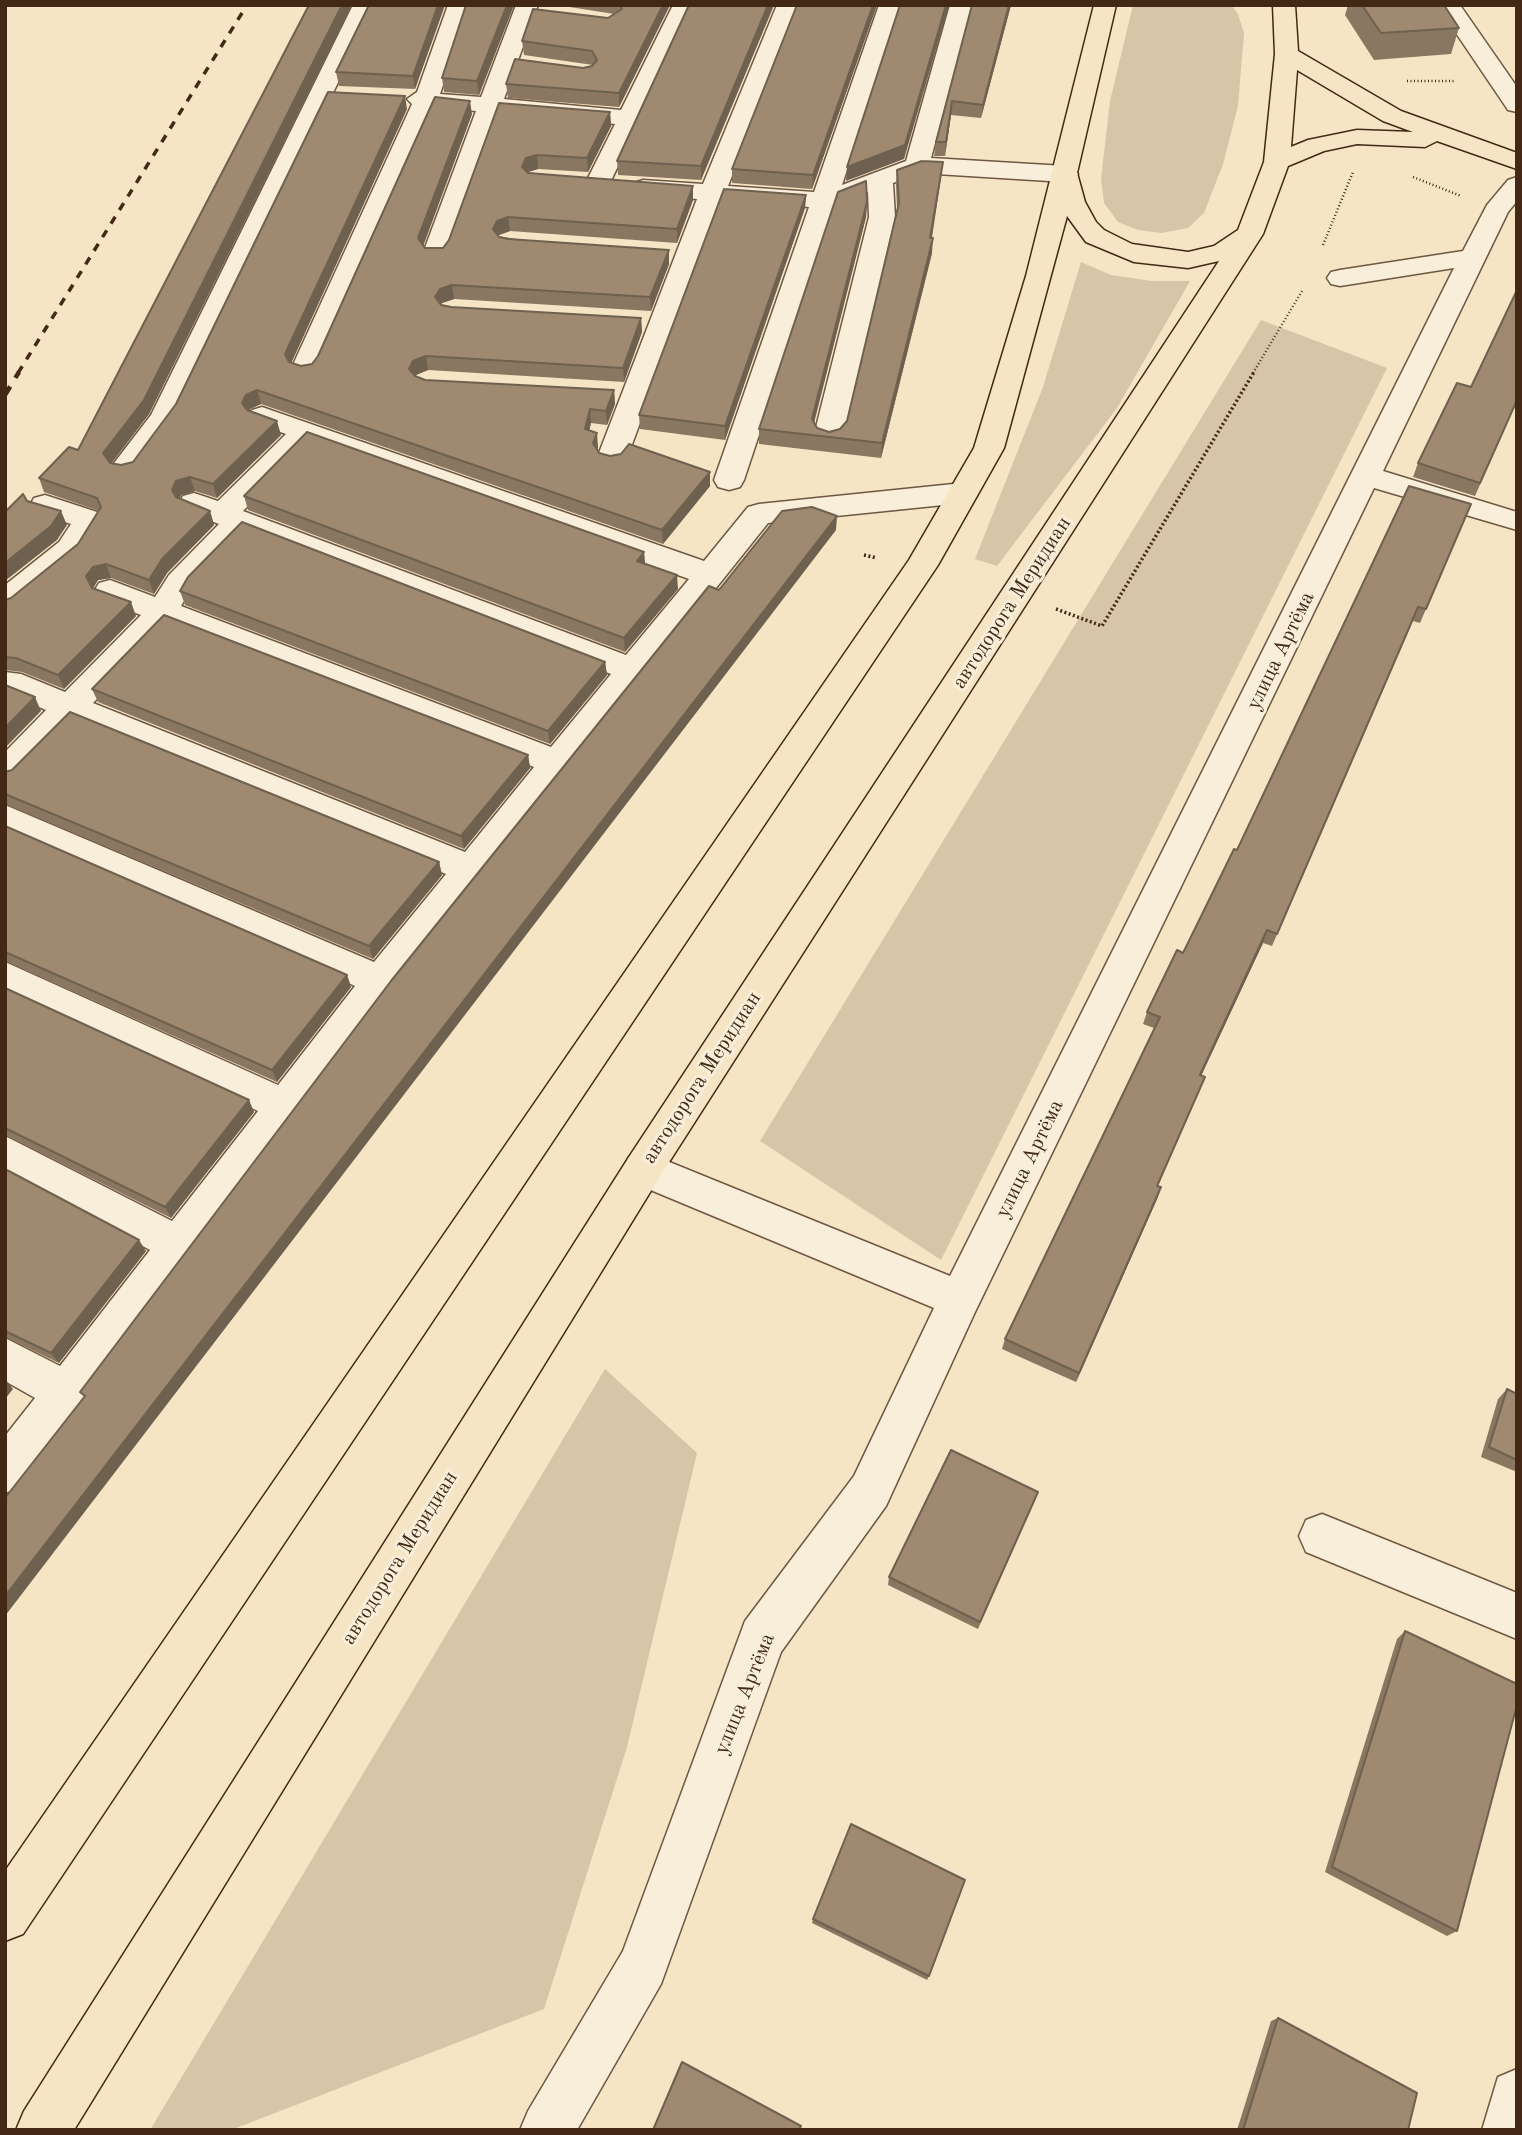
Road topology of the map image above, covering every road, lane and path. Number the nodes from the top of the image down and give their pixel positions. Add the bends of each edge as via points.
1 (364, 5) edge
2 (459, 5) edge
3 (684, 5) edge
4 (788, 5) edge
5 (890, 5) edge
6 (961, 5) edge
7 (1105, 5) edge
8 (1268, 5) edge
9 (1284, 5) edge
10 (1448, 5) edge
11 (533, 11) edge
12 (1287, 29) junction
13 (1287, 54) junction
14 (507, 61) junction
15 (533, 65) edge
16 (1406, 81) dead end
17 (1501, 82) junction
18 (400, 99) edge
19 (426, 100) junction
20 (1517, 105) edge
21 (491, 106) junction
22 (629, 118) junction
23 (1464, 145) junction
24 (1277, 162) junction
25 (1517, 162) edge
26 (917, 165) junction
27 (1354, 169) dead end
28 (1065, 174) junction
29 (1409, 176) dead end
30 (880, 179) junction
31 (712, 193) junction
32 (1507, 197) edge
33 (825, 200) junction
34 (1250, 234) junction
35 (1322, 246) dead end
36 (436, 253) edge
37 (661, 253) edge
38 (688, 255) junction
39 (1474, 257) junction
40 (1340, 278) dead end
41 (1306, 285) dead end
42 (635, 322) edge
43 (663, 323) junction
44 (305, 369) edge
45 (262, 416) edge
46 (306, 431) junction
47 (829, 435) edge
48 (612, 458) edge
49 (126, 467) edge
50 (1367, 476) junction
51 (729, 480) dead end
52 (963, 493) junction
53 (194, 503) edge
54 (45, 505) edge
55 (232, 517) junction
56 (1513, 521) dead end
57 (710, 575) junction
58 (110, 591) edge
59 (5, 602) edge
60 (1044, 604) dead end
61 (162, 612) junction
62 (633, 670) junction
63 (9, 682) dead end
64 (70, 706) junction
65 (557, 764) junction
66 (5, 774) edge
67 (5, 818) edge
68 (471, 869) junction
69 (5, 978) edge
70 (380, 981) junction
71 (285, 1106) junction
72 (5, 1153) edge
73 (643, 1169) junction
74 (179, 1245) junction
75 (960, 1299) junction
76 (5, 1358) edge
77 (66, 1393) junction
78 (5, 1472) edge
79 (1322, 1536) dead end
80 (1517, 1616) edge
81 (5, 1916) edge
82 (1517, 2096) edge
83 (43, 2130) edge
84 (547, 2130) edge
85 (1509, 2130) edge

1 - 49 street via 334,95 164,417
2 - 19 street
3 - 22 street
4 - 31 street
5 - 33 street
6 - 26 street
7 - 28 main road
8 - 12 main road
9 - 12 main road, автодорога Меридиан
10 - 17 street
11 - 14 street
12 - 13 main road, автодорога Меридиан
13 - 23 main road via 1392,116
13 - 24 main road, автодорога Меридиан
14 - 15 street
14 - 21 street
16 - 17 path
17 - 20 street
18 - 19 street
19 - 21 street
19 - 44 street
21 - 22 street
21 - 36 street
22 - 31 street via 586,183
23 - 24 main road via 1357,137 1317,145
23 - 25 main road
24 - 34 main road, автодорога Меридиан
26 - 28 street
26 - 30 street
27 - 35 path
28 - 34 main road via 1072,202 1085,226 1123,250 1188,260 1223,252
28 - 52 main road via 989,448
29 - 32 path
30 - 33 street
30 - 47 street via 883,217
31 - 33 street
31 - 38 street
32 - 39 street, улица Артёма
33 - 51 street
34 - 73 main road, автодорога Меридиан
37 - 38 street
38 - 43 street
39 - 40 street
39 - 50 street, улица Артёма
41 - 60 path via 1102,626
42 - 43 street
43 - 48 street via 622,393
45 - 46 street
46 - 55 street
46 - 57 street
50 - 56 street
50 - 75 street, улица Артёма
52 - 57 street via 759,514
52 - 81 main road via 922,565
53 - 55 street
54 - 59 street via 89,520 70,549
55 - 61 street
55 - 62 street
57 - 62 street
58 - 61 street
61 - 64 street
61 - 65 street
62 - 65 street
63 - 64 street
64 - 66 street
64 - 68 street
65 - 68 street
67 - 70 street
68 - 70 street
69 - 71 street
70 - 71 street
71 - 74 street
72 - 74 street
73 - 75 street
73 - 83 main road, автодорога Меридиан
74 - 77 street
75 - 84 street, улица Артёма via 870,1491 762,1638 643,1966
76 - 77 street
77 - 78 street
79 - 80 street
82 - 85 street

